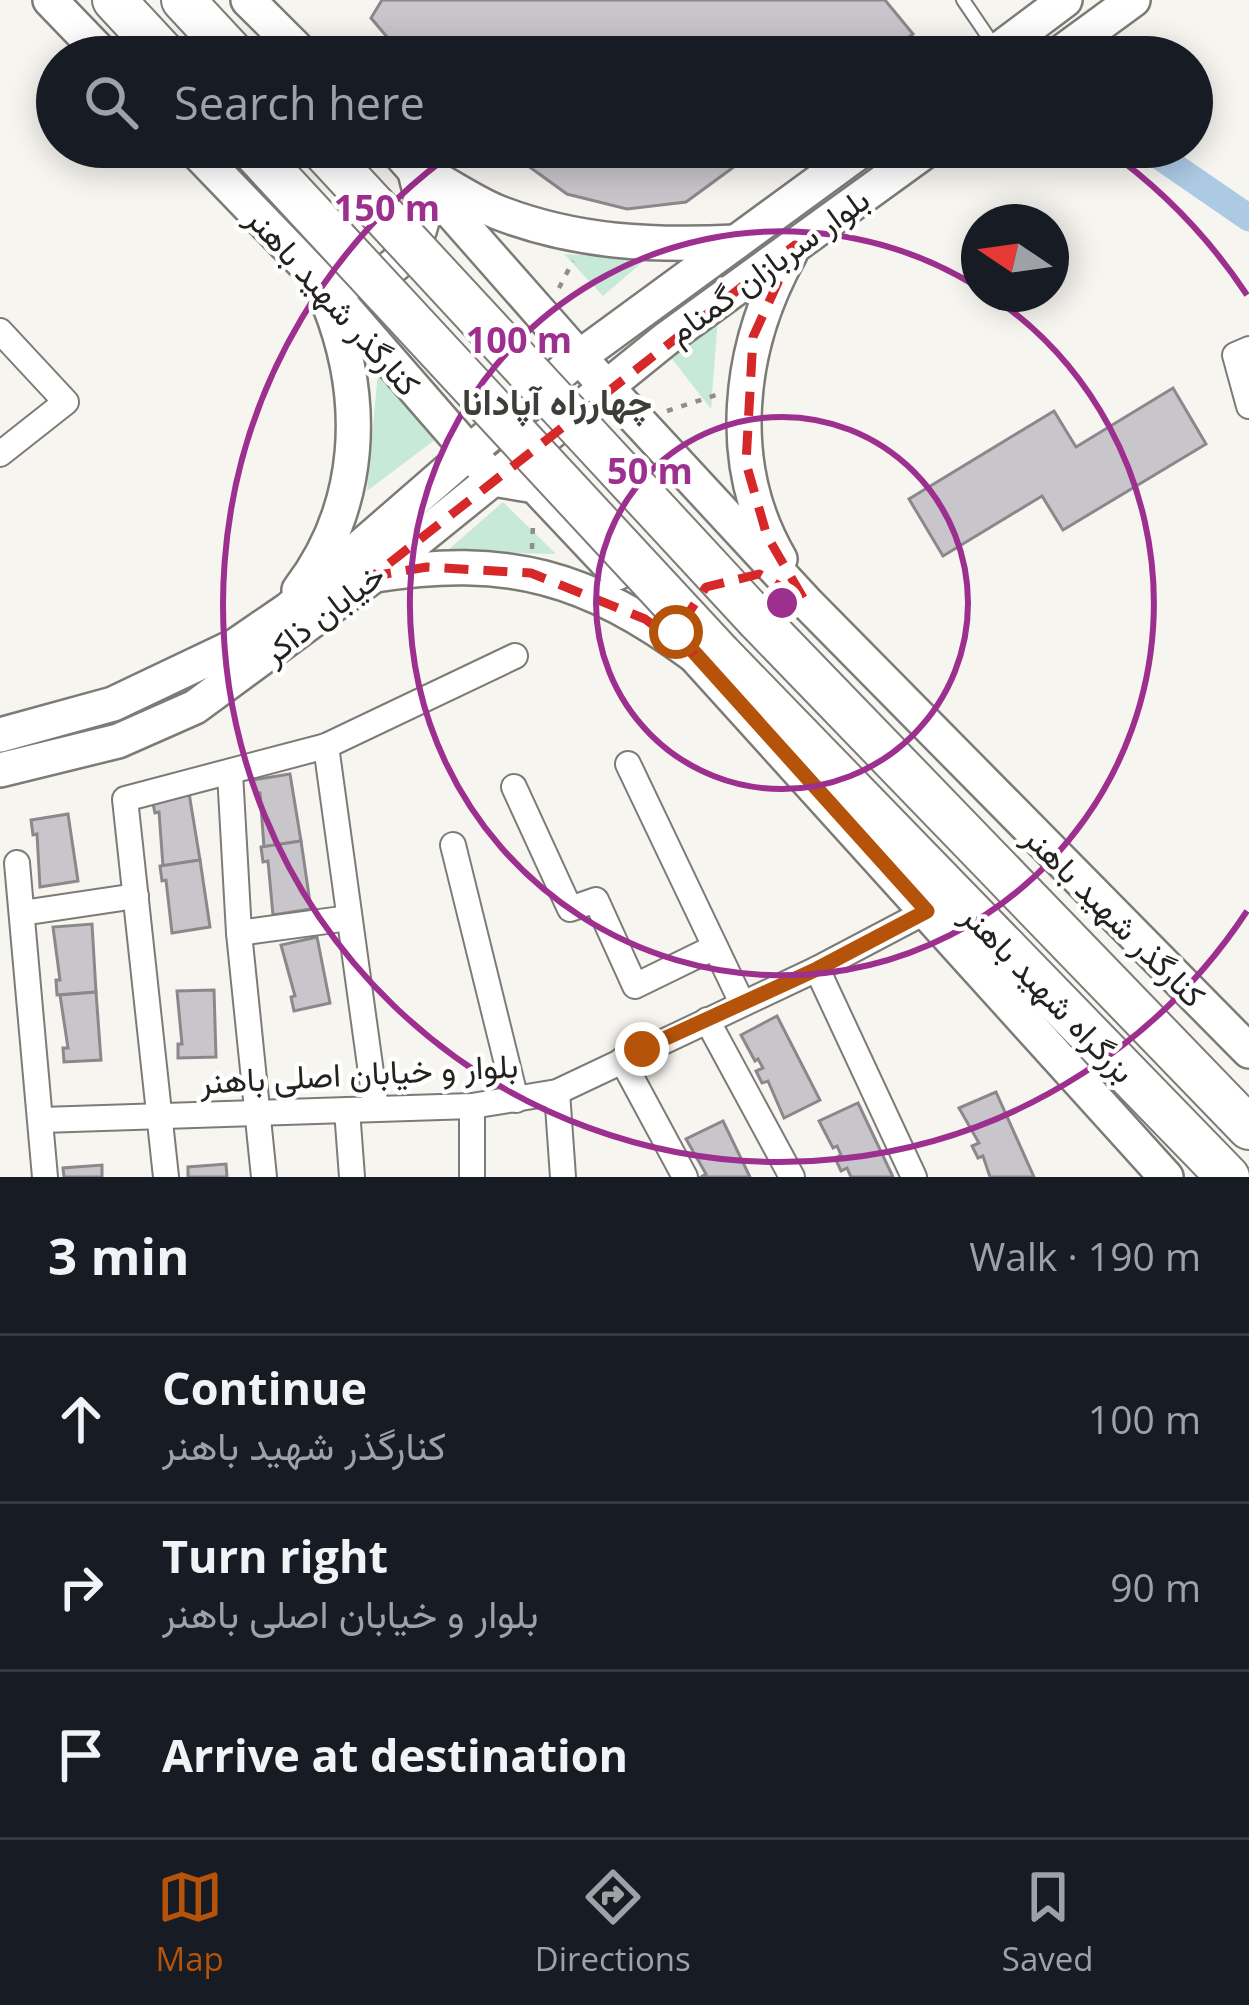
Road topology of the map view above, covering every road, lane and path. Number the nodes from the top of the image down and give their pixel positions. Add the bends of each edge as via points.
1 (50, 0) edge
2 (114, 0) edge
3 (183, 0) edge
4 (248, 0) edge
5 (963, 0) edge
6 (1064, 0) edge
7 (1133, 0) edge
8 (85, 36) edge
9 (147, 36) edge
10 (216, 36) edge
11 (284, 36) edge
12 (983, 36) edge
13 (1017, 36) edge
14 (1084, 36) edge
15 (211, 168) edge
16 (269, 168) edge
17 (339, 168) edge
18 (408, 168) edge
19 (414, 168) edge
20 (423, 168) edge
21 (837, 168) edge
22 (902, 168) edge
23 (585, 238) junction
24 (736, 242) junction
25 (795, 245) junction
26 (320, 280) junction
27 (544, 317) junction
28 (0, 331) edge
29 (1242, 352) edge
30 (579, 357) junction
31 (608, 387) junction
32 (1249, 406) edge
33 (468, 450) junction
34 (0, 454) edge
35 (493, 479) junction
36 (373, 575) junction
37 (806, 602) junction
38 (279, 616) junction
39 (707, 655) junction
40 (515, 656) dead end
41 (0, 735) edge
42 (326, 746) junction
43 (628, 764) dead end
44 (0, 770) edge
45 (230, 772) junction
46 (514, 787) dead end
47 (453, 844) dead end
48 (17, 862) dead end
49 (136, 896) junction
50 (927, 911) junction
51 (22, 913) junction
52 (349, 918) junction
53 (239, 933) junction
54 (716, 947) junction
55 (817, 969) junction
56 (742, 1003) junction
57 (707, 1020) junction
58 (1249, 1051) edge
59 (622, 1060) junction
60 (557, 1091) junction
61 (516, 1100) junction
62 (472, 1106) junction
63 (376, 1109) junction
64 (347, 1110) junction
65 (259, 1113) junction
66 (162, 1116) junction
67 (42, 1120) junction
68 (1249, 1128) edge
69 (45, 1177) edge
70 (166, 1177) edge
71 (264, 1177) edge
72 (352, 1177) edge
73 (472, 1177) edge
74 (562, 1177) edge
75 (686, 1177) edge
76 (793, 1177) edge
77 (914, 1177) edge
78 (1166, 1177) edge
79 (1228, 1177) edge

1 - 8 main road
2 - 9 highway
3 - 10 highway
4 - 11 main road
5 - 12 lane
6 - 13 main road
7 - 14 main road
15 - 26 main road, کنارگذر شهید باهنر
16 - 39 highway, بزرگراه شهید باهنر, bridge
17 - 68 highway, بزرگراه شهید باهنر, bridge via 758,620
18 - 26 main road via 424,213 406,256 367,282
19 - 27 main road, کنارگذر شهید باهنر
20 - 23 main road via 496,211
21 - 24 main road, بلوار سربازان گمنام
22 - 25 main road, بلوار سربازان گمنام
23 - 24 main road via 660,246
23 - 27 path
24 - 30 main road, بلوار سربازان گمنام
25 - 31 main road, بلوار سربازان گمنام
25 - 37 main road via 753,337 745,444 767,536
26 - 33 main road, کنارگذر شهید باهنر
26 - 38 main road via 355,402 353,460 340,516 315,569
27 - 30 main road, کنارگذر شهید باهنر
28 - 34 street via 66,402
29 - 32 street
30 - 31 main road, کنارگذر شهید باهنر
30 - 33 main road, خیابان ذاکر
31 - 35 main road, خیابان ذاکر
31 - 37 main road, کنارگذر شهید باهنر
33 - 35 main road, کنارگذر شهید باهنر
33 - 38 main road, خیابان ذاکر
35 - 36 main road, خیابان ذاکر
35 - 39 main road, کنارگذر شهید باهنر via 535,486
36 - 39 main road via 479,566 531,573 590,591
36 - 44 main road, خیابان ذاکر via 195,707 118,741
37 - 39 main road via 759,574 706,587 676,632
37 - 58 main road, کنارگذر شهید باهنر
38 - 41 main road, خیابان ذاکر via 113,704
39 - 50 main road, کنارگذر شهید باهنر
39 - 79 highway, بزرگراه شهید باهنر
40 - 42 street
42 - 45 street
42 - 52 street
43 - 54 street
45 - 49 street via 125,799
45 - 53 street
46 - 54 street via 570,909 596,900 635,986
47 - 61 street
48 - 51 street
49 - 51 street
49 - 66 street
50 - 55 street, بلوار و خیابان اصلی باهنر
50 - 78 main road, کنارگذر شهید باهنر
51 - 67 street
52 - 53 street
52 - 63 street
53 - 65 street
54 - 56 street
55 - 56 street, بلوار و خیابان اصلی باهنر
55 - 77 street
56 - 57 street, بلوار و خیابان اصلی باهنر
57 - 59 street, بلوار و خیابان اصلی باهنر
57 - 76 street
59 - 60 street, بلوار و خیابان اصلی باهنر
59 - 75 street
60 - 61 street, بلوار و خیابان اصلی باهنر
60 - 74 street
61 - 62 street, بلوار و خیابان اصلی باهنر
62 - 63 street, بلوار و خیابان اصلی باهنر
62 - 73 street
63 - 64 street, بلوار و خیابان اصلی باهنر
64 - 65 street, بلوار و خیابان اصلی باهنر
64 - 72 street
65 - 66 street, بلوار و خیابان اصلی باهنر
65 - 71 street
66 - 67 street, بلوار و خیابان اصلی باهنر
66 - 70 street
67 - 69 street

